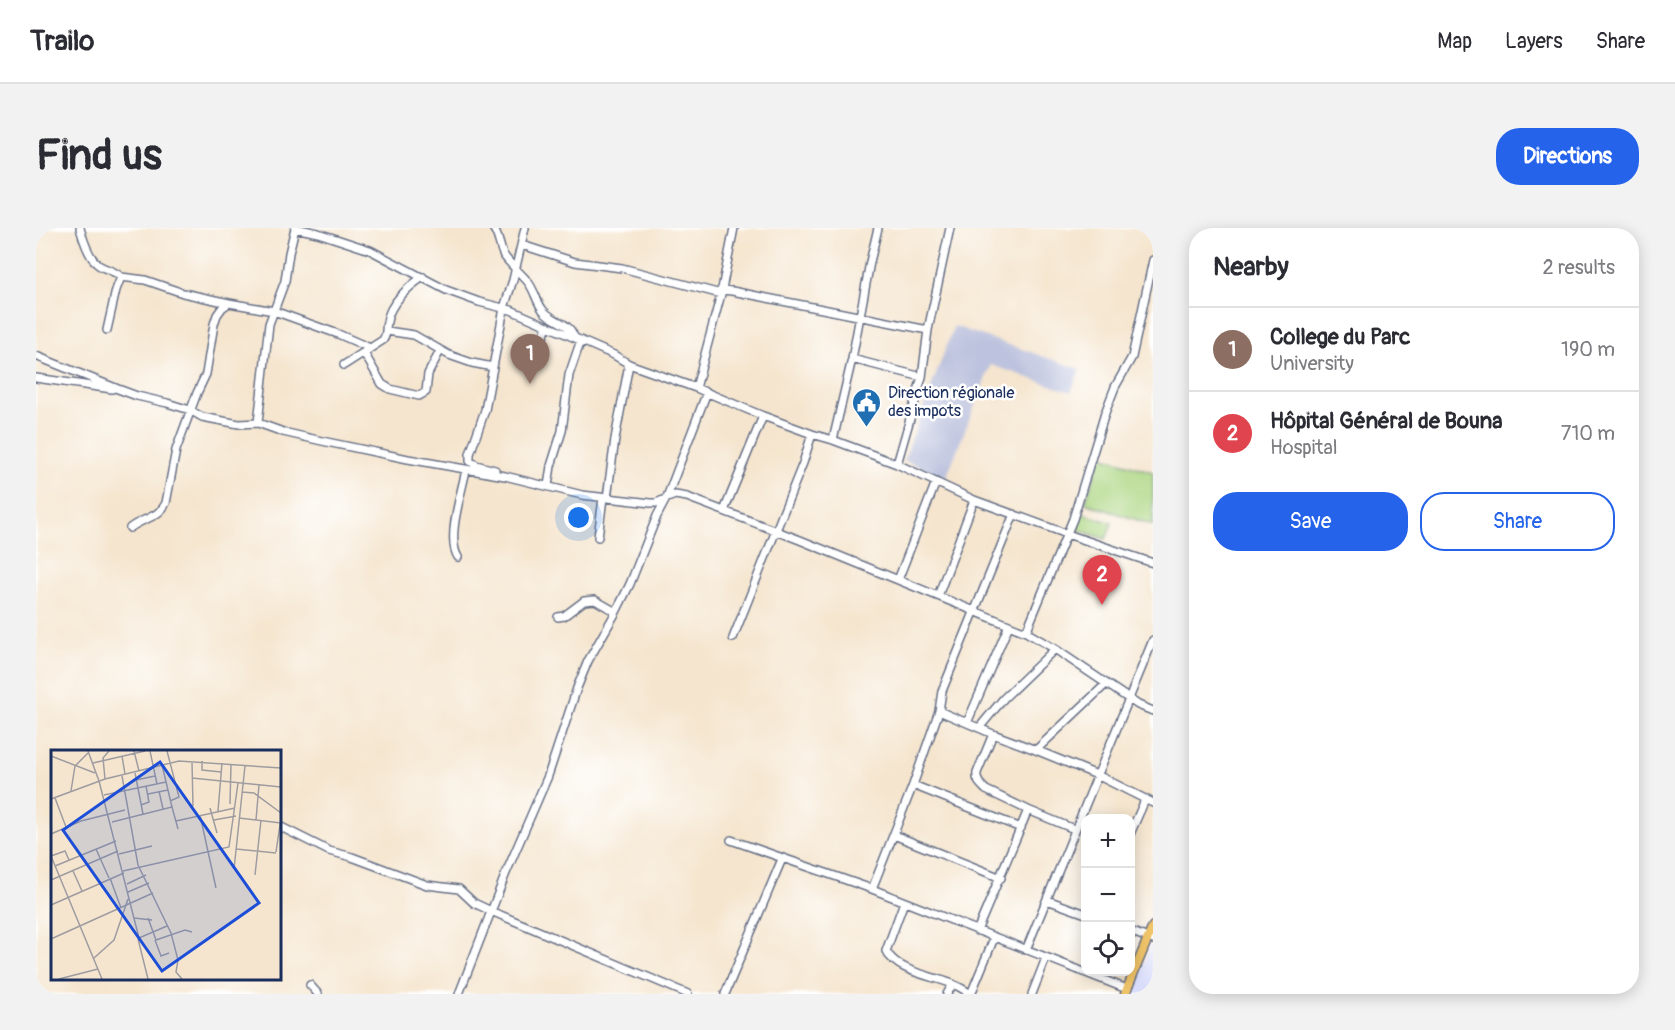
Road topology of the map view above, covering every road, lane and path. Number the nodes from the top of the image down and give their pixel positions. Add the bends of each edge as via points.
1 (80, 228) edge
2 (493, 228) edge
3 (525, 228) edge
4 (734, 228) edge
5 (878, 228) edge
6 (950, 228) edge
7 (522, 245) junction
8 (1153, 260) edge
9 (515, 267) junction
10 (423, 277) junction
11 (121, 278) junction
12 (721, 292) junction
13 (230, 303) junction
14 (504, 308) junction
15 (274, 311) junction
16 (859, 317) junction
17 (548, 326) junction
18 (107, 330) dead end
19 (928, 330) junction
20 (387, 331) junction
21 (577, 338) junction
22 (367, 351) junction
23 (440, 351) junction
24 (36, 356) edge
25 (852, 359) junction
26 (629, 364) junction
27 (344, 365) dead end
28 (493, 367) junction
29 (532, 367) dead end
30 (922, 377) junction
31 (36, 378) edge
32 (696, 388) junction
33 (118, 389) junction
34 (707, 392) junction
35 (190, 410) junction
36 (764, 416) junction
37 (258, 423) junction
38 (812, 434) junction
39 (833, 440) junction
40 (470, 461) junction
41 (897, 464) junction
42 (454, 467) junction
43 (466, 470) junction
44 (505, 476) junction
45 (936, 482) junction
46 (548, 486) junction
47 (667, 497) junction
48 (605, 498) junction
49 (974, 500) junction
50 (724, 511) junction
51 (1014, 514) junction
52 (130, 528) dead end
53 (776, 532) junction
54 (1067, 534) junction
55 (598, 537) dead end
56 (458, 557) dead end
57 (1153, 563) edge
58 (898, 580) junction
59 (938, 596) junction
60 (974, 611) junction
61 (616, 612) junction
62 (558, 617) dead end
63 (1009, 625) junction
64 (1026, 632) junction
65 (733, 638) dead end
66 (1153, 640) edge
67 (1055, 649) junction
68 (1106, 684) junction
69 (1128, 699) junction
70 (939, 711) junction
71 (1153, 711) edge
72 (967, 723) junction
73 (979, 728) junction
74 (993, 734) junction
75 (1036, 750) junction
76 (1097, 775) junction
77 (913, 785) junction
78 (1145, 800) junction
79 (1153, 804) edge
80 (1028, 810) junction
81 (1135, 824) edge
82 (280, 826) edge
83 (1021, 828) junction
84 (1074, 829) junction
85 (894, 835) junction
86 (731, 840) dead end
87 (782, 859) junction
88 (1001, 878) junction
89 (872, 889) junction
90 (1047, 900) junction
91 (904, 902) junction
92 (491, 911) junction
93 (1081, 912) edge
94 (1153, 926) edge
95 (977, 931) junction
96 (1135, 933) edge
97 (994, 938) junction
98 (1151, 939) edge
99 (1026, 950) junction
100 (1047, 958) junction
101 (953, 984) junction
102 (310, 985) dead end
103 (1126, 992) edge
104 (318, 994) edge
105 (459, 994) edge
106 (688, 994) edge
107 (725, 994) edge
108 (947, 994) edge
109 (971, 994) edge
110 (1032, 994) edge

1 - 11 street via 93,261
2 - 9 street via 503,254
3 - 7 street
4 - 12 street
5 - 16 street
6 - 19 street
7 - 9 street
7 - 12 street via 575,262 622,268
8 - 54 street via 1132,357 1105,413
9 - 14 street
9 - 21 street via 545,314 566,325
10 - 14 street via 446,290
10 - 15 street via 370,250 295,228 285,281
10 - 20 street via 400,297 389,314
11 - 13 street via 145,280
11 - 18 street
12 - 16 street via 739,292
12 - 32 street
13 - 15 street
13 - 35 street via 217,315 206,374
14 - 17 street
14 - 28 street
15 - 22 street via 338,334
15 - 37 street via 269,324
16 - 19 street
16 - 25 street
17 - 21 street
17 - 29 street
19 - 30 street
20 - 22 street via 386,337
20 - 23 street via 414,335
21 - 26 street
21 - 46 street via 562,431
22 - 23 street via 382,384 419,396 426,392 428,374
22 - 27 street
23 - 28 street
24 - 33 street
25 - 30 street
25 - 39 street
26 - 32 street
26 - 48 street
28 - 40 street
30 - 41 street
31 - 33 street
32 - 34 street
33 - 35 street
34 - 36 street
34 - 47 street
35 - 37 street via 202,417 239,424
35 - 52 street via 176,450 166,503 156,515
36 - 38 street
36 - 50 street
37 - 42 street via 302,437
38 - 39 street
38 - 53 street
39 - 41 street
40 - 42 street
40 - 44 street
41 - 45 street
42 - 43 street
43 - 44 street
43 - 56 street via 453,535
44 - 46 street
45 - 49 street
45 - 58 street
46 - 48 street
47 - 48 street via 656,503
47 - 50 street via 687,497
47 - 61 street
48 - 55 street
49 - 51 street
49 - 59 street
50 - 53 street
51 - 54 street
51 - 60 street
53 - 58 street
53 - 65 street
54 - 57 street
54 - 64 street
58 - 59 street
59 - 60 street
60 - 63 street
60 - 70 street via 942,691
61 - 62 street via 595,600 584,601
61 - 92 street via 577,688 548,776
63 - 64 street
63 - 72 street
64 - 67 street
66 - 69 street
67 - 68 street
67 - 73 street
68 - 69 street
68 - 75 street
69 - 71 street
69 - 76 street
70 - 72 street
70 - 77 street
72 - 73 street
73 - 74 street
74 - 75 street
74 - 80 street via 978,767 977,781 986,790
75 - 76 street
76 - 78 street
76 - 84 street
77 - 83 street
77 - 85 street
78 - 79 street
78 - 81 street
80 - 83 street
80 - 84 street
82 - 92 street via 329,851 427,885 459,889 474,903
83 - 88 street
84 - 90 street
85 - 88 street
85 - 89 street
86 - 87 street
87 - 89 street
87 - 107 street
88 - 95 street
89 - 91 street
90 - 93 street
90 - 99 street
91 - 95 street
91 - 101 street via 886,951 888,956 906,969
92 - 105 street
92 - 106 street
94 - 98 main road
95 - 97 street
96 - 98 street
97 - 99 street
97 - 109 street
98 - 103 main road
99 - 100 street
100 - 103 street
100 - 110 street
101 - 108 street
101 - 109 street
102 - 104 street

